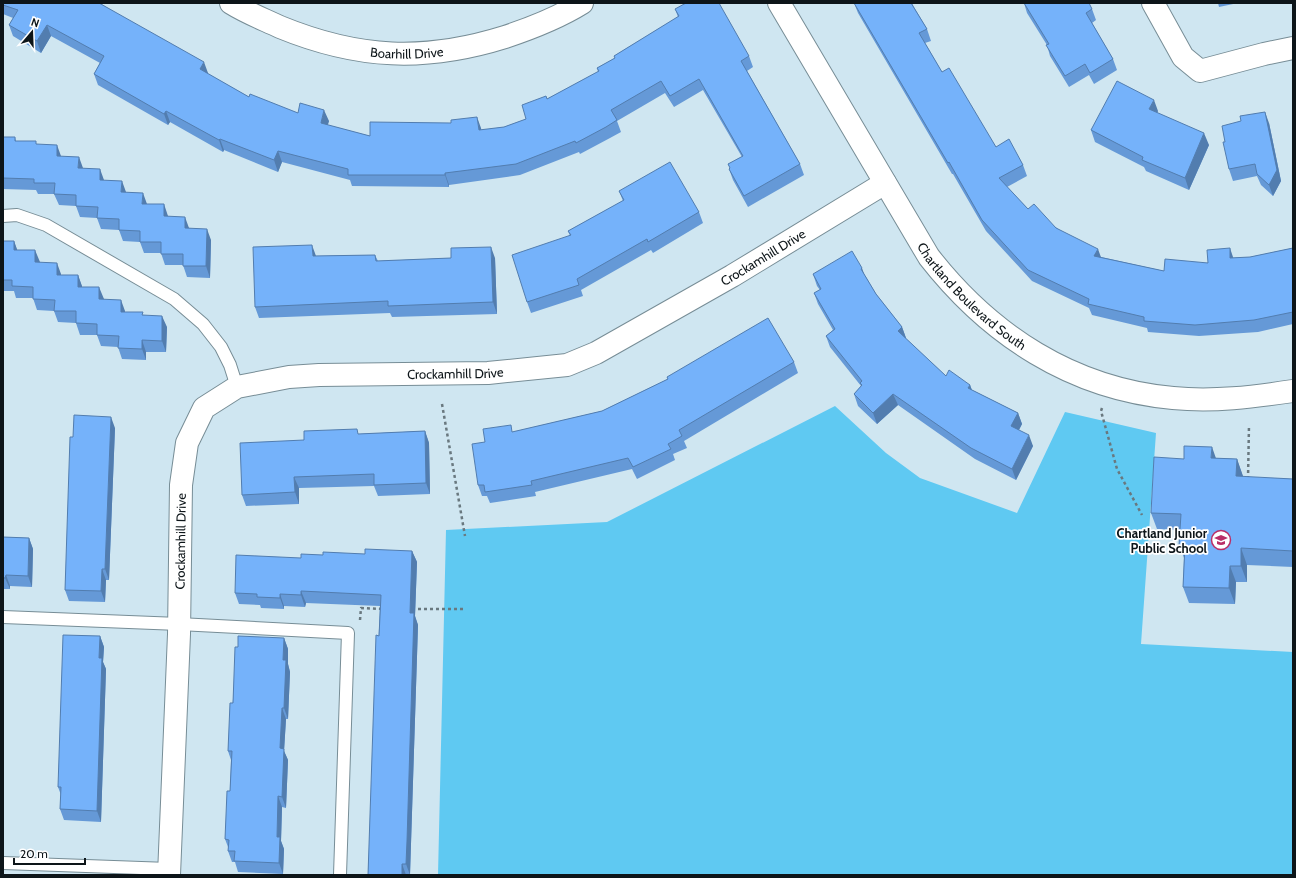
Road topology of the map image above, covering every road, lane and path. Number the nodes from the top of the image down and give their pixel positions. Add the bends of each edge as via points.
1 (231, 3) edge
2 (582, 3) edge
3 (779, 3) edge
4 (1153, 3) edge
5 (1293, 48) edge
6 (885, 183) junction
7 (3, 216) edge
8 (1108, 386) junction
9 (237, 387) junction
10 (1293, 391) edge
11 (442, 404) dead end
12 (1249, 426) dead end
13 (1248, 487) edge
14 (1142, 515) dead end
15 (465, 536) dead end
16 (384, 609) edge
17 (406, 609) edge
18 (466, 609) dead end
19 (3, 617) edge
20 (180, 624) junction
21 (348, 633) junction
22 (3, 863) edge
23 (169, 872) edge
24 (340, 875) edge

1 - 2 street, Boarhill Drive via 306,38 367,52 399,54 431,53 490,42 529,29
3 - 6 street, Chartland Boulevard South
4 - 5 street via 1183,57 1200,71
6 - 8 street, Chartland Boulevard South via 929,257 966,300 998,328 1046,360
6 - 9 street, Crockamhill Drive via 725,280 596,353 567,365 488,373 289,377
7 - 9 lane via 17,215 46,225 174,299 202,324 221,346
8 - 10 street, Chartland Boulevard South via 1141,394 1195,399 1222,399
8 - 14 path via 1101,411 1117,469
9 - 20 street, Crockamhill Drive via 204,408 187,443 181,486
11 - 15 path
12 - 13 path
16 - 21 path via 361,608 359,631
17 - 18 path
19 - 20 lane
20 - 21 lane
20 - 23 street, Crockamhill Drive
21 - 24 lane
22 - 23 lane, Crockamhill Drive

